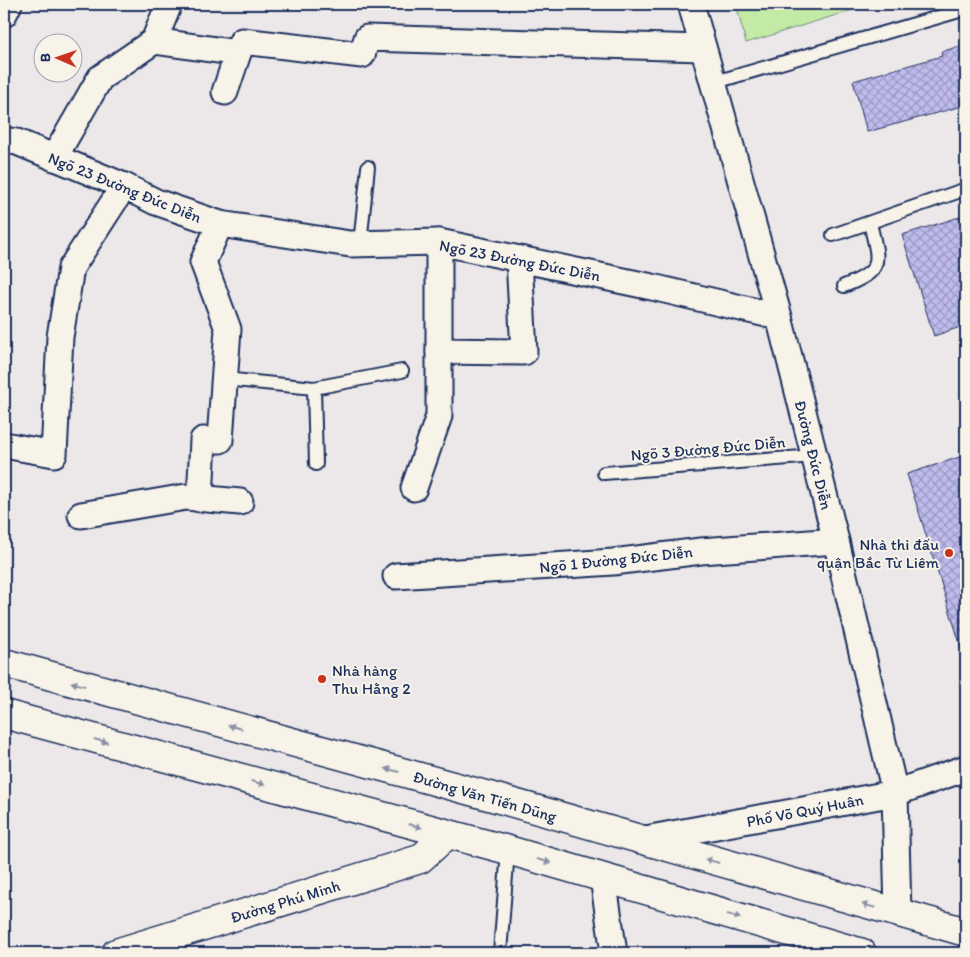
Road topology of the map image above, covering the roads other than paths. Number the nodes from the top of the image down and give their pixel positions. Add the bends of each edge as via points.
1 (8, 4) edge
2 (169, 4) edge
3 (691, 4) edge
4 (966, 9) edge
5 (4, 14) edge
6 (154, 42) junction
7 (702, 48) junction
8 (238, 54) junction
9 (712, 83) junction
10 (225, 92) dead end
11 (4, 140) edge
12 (54, 158) junction
13 (368, 167) dead end
14 (124, 186) junction
15 (966, 189) edge
16 (870, 223) junction
17 (220, 224) junction
18 (833, 235) dead end
19 (439, 242) junction
20 (360, 244) junction
21 (519, 259) junction
22 (844, 286) dead end
23 (779, 317) junction
24 (439, 351) junction
25 (402, 371) dead end
26 (224, 379) junction
27 (314, 388) junction
28 (4, 445) edge
29 (814, 456) junction
30 (316, 464) dead end
31 (604, 473) dead end
32 (414, 488) dead end
33 (200, 499) junction
34 (240, 502) dead end
35 (81, 515) dead end
36 (836, 541) junction
37 (396, 576) dead end
38 (4, 663) edge
39 (4, 714) edge
40 (966, 768) edge
41 (895, 793) junction
42 (447, 835) junction
43 (640, 840) junction
44 (508, 850) junction
45 (603, 878) junction
46 (898, 914) junction
47 (966, 932) edge
48 (116, 953) edge
49 (500, 953) edge
50 (614, 953) edge
51 (862, 953) edge

1 - 5 street
2 - 6 street
3 - 7 street, Đường Đức Diễn
4 - 9 lane
6 - 8 street
6 - 12 street via 100,78
7 - 8 street via 367,38 362,55 242,41
7 - 9 street, Đường Đức Diễn
8 - 10 street
9 - 23 street, Đường Đức Diễn
11 - 12 street, Ngõ 23 Đường Đức Diễn via 17,142
12 - 14 street, Ngõ 23 Đường Đức Diễn
13 - 20 lane
14 - 17 street, Ngõ 23 Đường Đức Diễn via 156,202
14 - 28 street via 71,268 60,337 54,454
15 - 16 lane
16 - 18 lane
16 - 22 lane via 877,258 874,270 866,278
17 - 20 street, Ngõ 23 Đường Đức Diễn
17 - 26 street via 203,262 228,329
19 - 20 street, Ngõ 23 Đường Đức Diễn
19 - 21 street, Ngõ 23 Đường Đức Diễn
19 - 24 street
21 - 23 street, Ngõ 23 Đường Đức Diễn
21 - 24 street via 524,352
23 - 29 street, Đường Đức Diễn
24 - 32 street via 439,416
25 - 27 lane
26 - 27 lane
26 - 33 street via 220,440 203,440
27 - 30 lane
29 - 31 lane, Ngõ 3 Đường Đức Diễn
29 - 36 street, Đường Đức Diễn
33 - 34 street
33 - 35 street via 186,498
36 - 37 street, Ngõ 1 Đường Đức Diễn via 701,551 613,562
36 - 41 street, Đường Đức Diễn
43 -> 38 main road, Đường Văn Tiến Dũng
39 -> 42 main road
40 - 41 street, Phố Võ Quý Huân
41 - 43 street, Phố Võ Quý Huân
41 - 46 street, Đường Đức Diễn
42 - 44 main road
42 - 48 main road, Đường Phú Minh via 420,859
46 -> 43 main road, Đường Văn Tiến Dũng
44 -> 45 main road
44 - 49 lane
45 - 50 street
45 -> 51 main road
46 - 47 main road, Đường Văn Tiến Dũng

